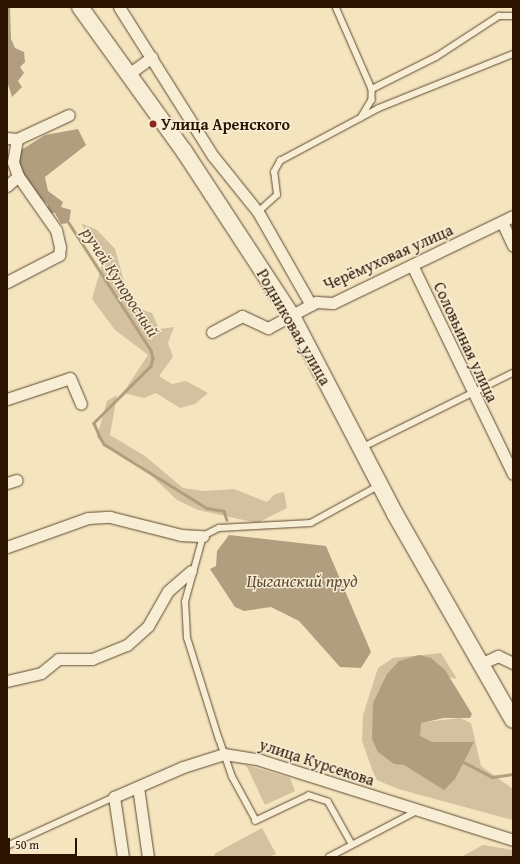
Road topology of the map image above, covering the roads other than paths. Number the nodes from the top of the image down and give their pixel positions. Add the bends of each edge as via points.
1 (80, 7) edge
2 (119, 7) edge
3 (336, 7) edge
4 (513, 16) edge
5 (513, 54) edge
6 (152, 57) junction
7 (130, 73) junction
8 (372, 89) junction
9 (69, 115) dead end
10 (360, 119) junction
11 (12, 138) edge
12 (18, 176) junction
13 (7, 186) edge
14 (258, 212) junction
15 (513, 216) edge
16 (502, 222) junction
17 (513, 246) edge
18 (412, 265) junction
19 (7, 282) edge
20 (311, 305) junction
21 (292, 316) junction
22 (212, 332) dead end
23 (513, 373) edge
24 (471, 393) junction
25 (7, 399) edge
26 (81, 404) dead end
27 (361, 448) junction
28 (513, 474) edge
29 (380, 485) junction
30 (203, 536) junction
31 (7, 547) edge
32 (191, 571) junction
33 (513, 663) edge
34 (480, 664) junction
35 (7, 681) edge
36 (513, 720) edge
37 (224, 754) junction
38 (138, 787) junction
39 (114, 797) junction
40 (417, 811) junction
41 (513, 840) edge
42 (352, 845) junction
43 (7, 846) edge
44 (123, 857) edge
45 (148, 857) edge
46 (329, 857) edge

1 - 7 main road, Родниковая улица
2 - 6 street, Родниковая улица
3 - 8 lane
4 - 8 lane via 499,16 436,57
5 - 10 lane via 460,72
6 - 7 street
6 - 14 street, Родниковая улица via 213,156
7 - 21 main road, Родниковая улица
8 - 10 lane via 372,100
9 - 11 street
10 - 14 lane via 277,164 274,172 277,196
11 - 12 street via 13,162
12 - 13 street
12 - 19 street via 56,230 60,247 58,255
14 - 20 street, Родниковая улица
15 - 16 street, Черёмуховая улица
16 - 17 street
16 - 18 street, Черёмуховая улица
18 - 20 street, Черёмуховая улица via 333,302
18 - 24 street, Соловьиная улица
20 - 21 street, Черёмуховая улица
21 - 22 street, Черёмуховая улица via 268,328 242,316
21 - 27 main road, Родниковая улица
23 - 24 lane
24 - 27 lane
24 - 28 street, Соловьиная улица
25 - 26 street via 70,378
27 - 29 main road, Родниковая улица
29 - 30 lane via 311,523 219,528
29 - 34 main road, Родниковая улица
30 - 31 street via 181,535 110,517 88,518
30 - 32 lane
32 - 35 street via 168,591 148,626 127,645 92,658 58,659 41,673
32 - 37 lane via 185,602 187,638
33 - 34 street via 498,656
34 - 36 main road, Родниковая улица
37 - 38 street
37 - 40 street, улица Курсекова via 260,760
37 - 42 lane via 232,778 256,821 309,796 328,802
38 - 39 street
38 - 45 street
39 - 43 lane
39 - 44 street
40 - 41 street, улица Курсекова
40 - 42 lane
42 - 46 lane

